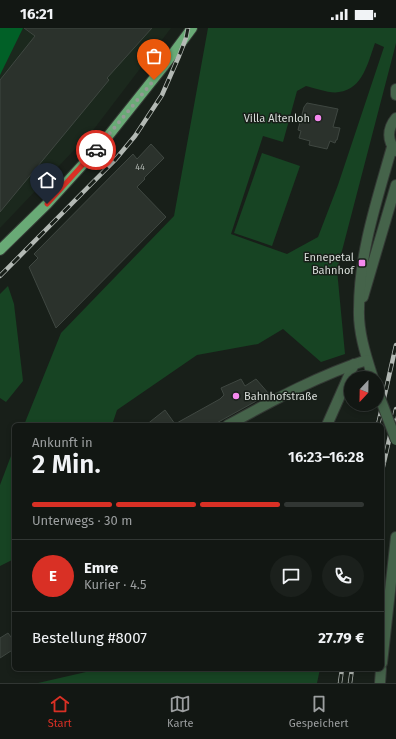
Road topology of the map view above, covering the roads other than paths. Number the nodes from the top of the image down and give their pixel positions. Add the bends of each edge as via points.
1 (192, 28) edge
2 (396, 89) edge
3 (396, 95) edge
4 (396, 118) edge
5 (394, 149) edge
6 (396, 185) edge
7 (0, 250) edge
8 (358, 310) junction
9 (367, 360) junction
10 (354, 364) junction
11 (371, 371) edge
12 (384, 408) edge
13 (232, 423) edge
14 (328, 423) edge
15 (396, 440) edge
16 (396, 537) edge
17 (384, 645) edge
18 (381, 671) edge
19 (380, 683) edge

1 - 7 main road via 104,140 47,204
2 - 3 street
4 - 5 street via 389,133 389,140
5 - 8 street via 369,230 362,263
6 - 8 street
8 - 9 street
9 - 10 street
9 - 11 street
10 - 13 street via 310,383
10 - 14 street
12 - 15 street, bridge
16 - 17 street
18 - 19 street

